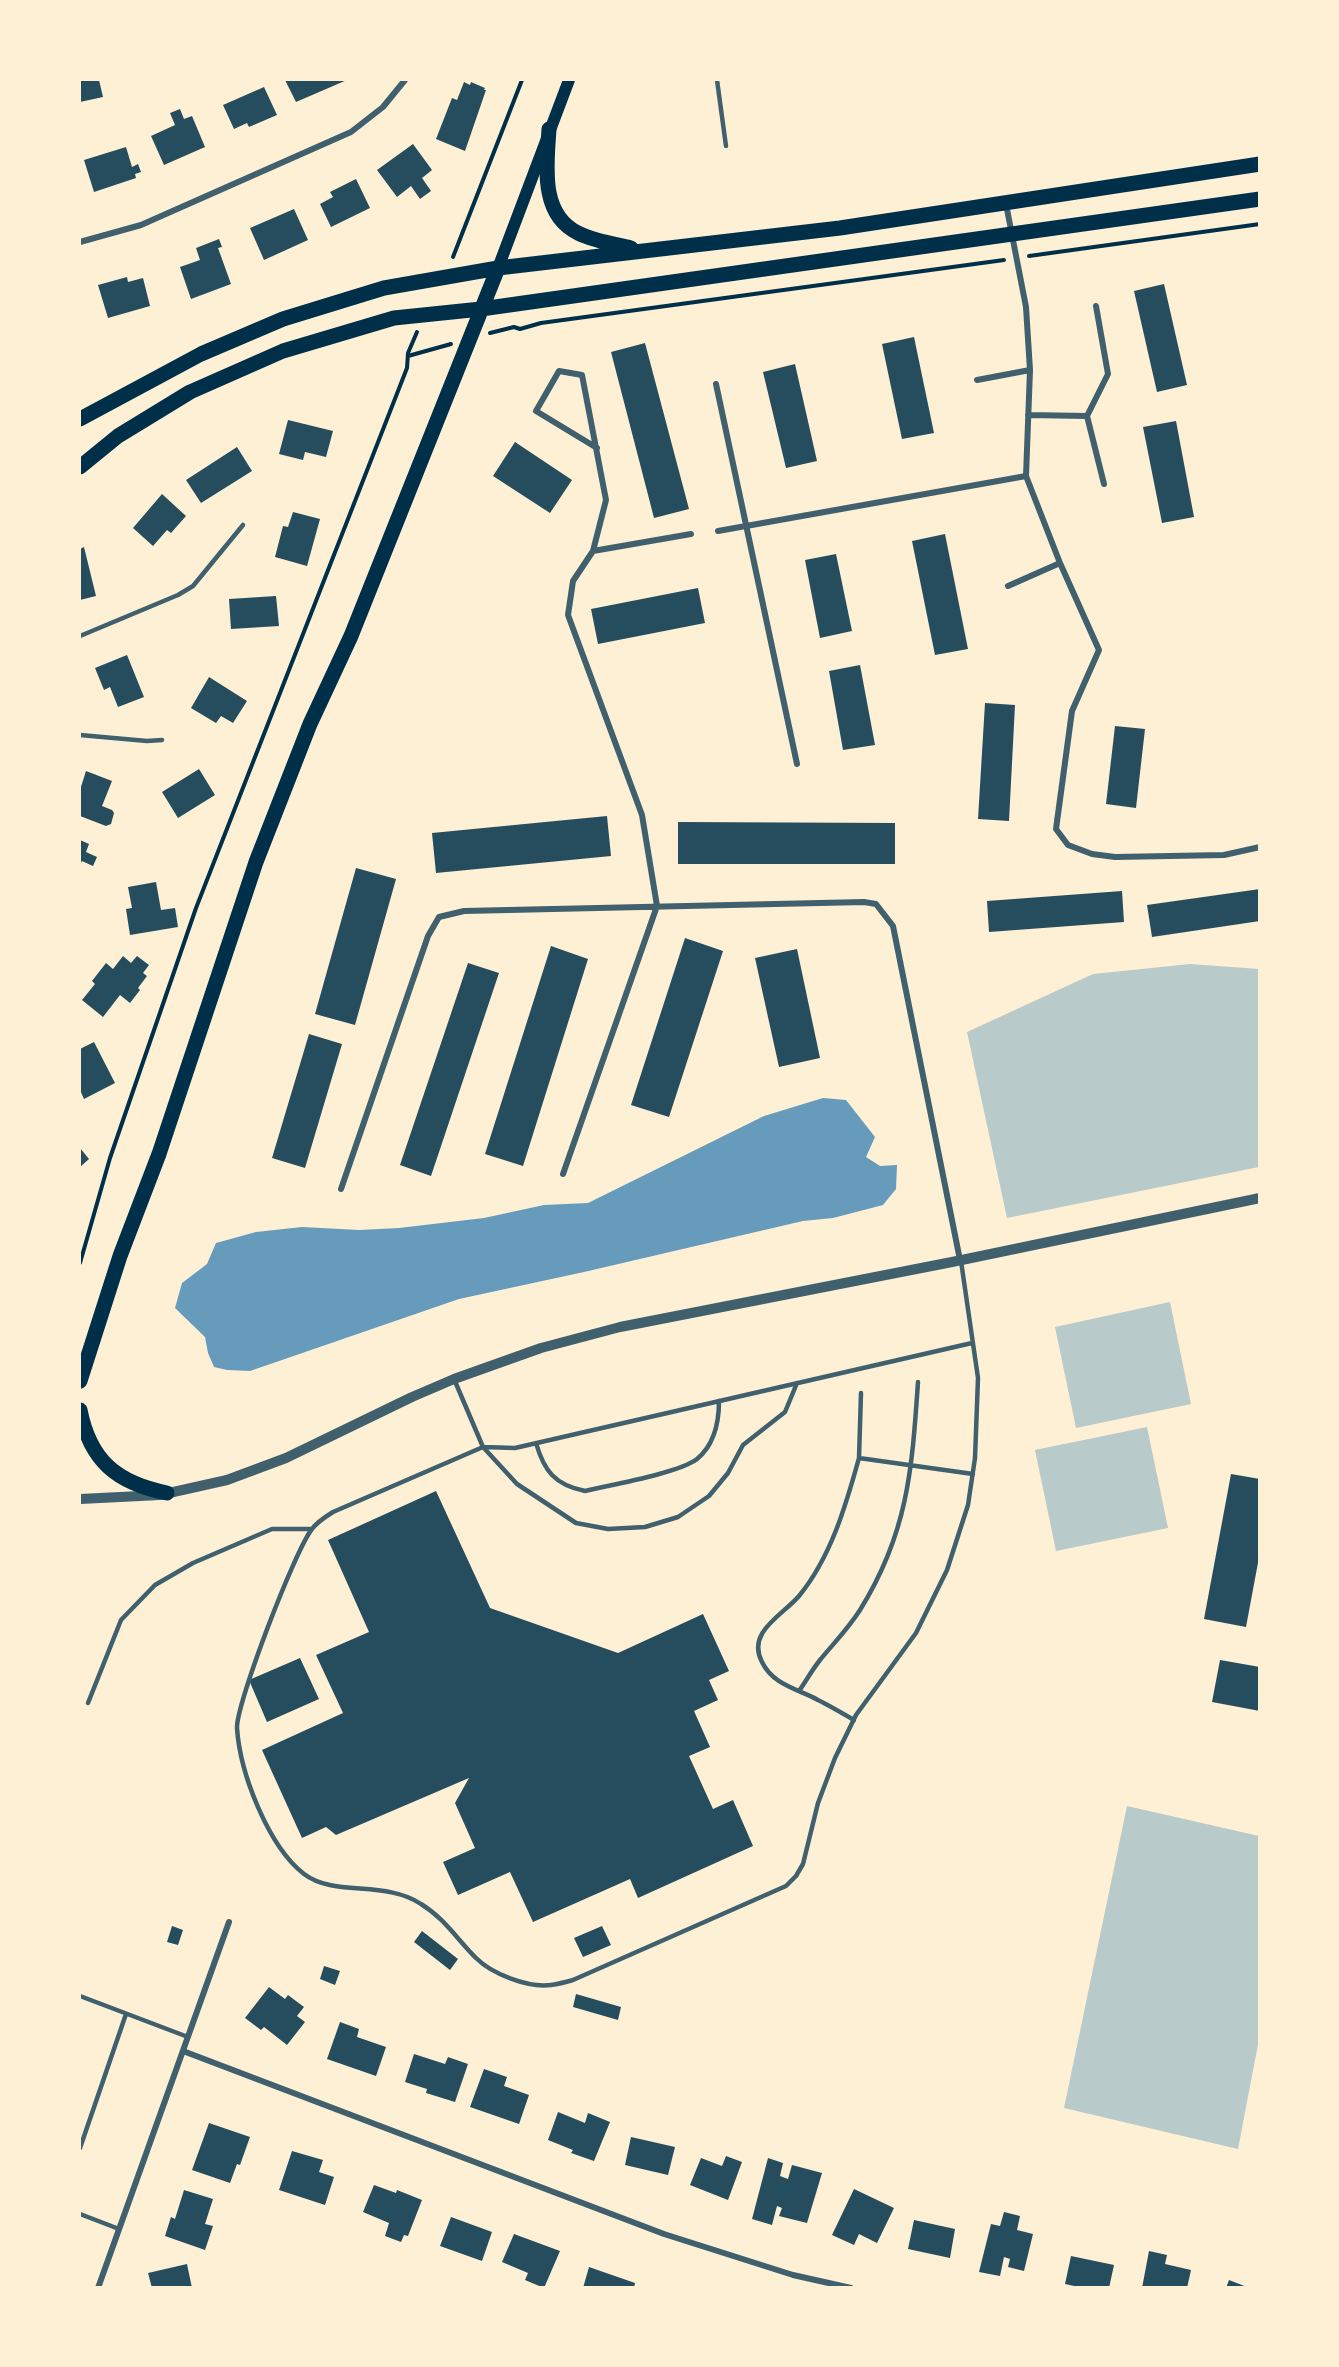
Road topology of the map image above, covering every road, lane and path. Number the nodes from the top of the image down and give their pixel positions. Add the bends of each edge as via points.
1 (405, 80) edge
2 (522, 80) edge
3 (569, 80) edge
4 (717, 80) edge
5 (549, 129) junction
6 (726, 146) dead end
7 (1260, 164) edge
8 (1260, 199) edge
9 (1005, 201) junction
10 (1260, 224) edge
11 (1011, 234) junction
12 (80, 243) edge
13 (643, 250) junction
14 (1016, 258) junction
15 (498, 268) junction
16 (444, 277) junction
17 (1096, 306) dead end
18 (481, 309) junction
19 (426, 315) junction
20 (469, 339) junction
21 (408, 356) junction
22 (1030, 370) junction
23 (977, 380) dead end
24 (716, 384) dead end
25 (1028, 416) junction
26 (1087, 416) junction
27 (80, 419) edge
28 (597, 448) junction
29 (80, 467) edge
30 (1026, 476) junction
31 (1104, 484) dead end
32 (243, 525) dead end
33 (746, 525) junction
34 (718, 531) dead end
35 (692, 534) dead end
36 (593, 551) junction
37 (1060, 563) junction
38 (1008, 586) dead end
39 (80, 636) edge
40 (80, 735) edge
41 (162, 740) dead end
42 (797, 764) dead end
43 (1260, 847) edge
44 (657, 906) junction
45 (563, 1174) dead end
46 (340, 1189) dead end
47 (1260, 1198) edge
48 (960, 1260) junction
49 (80, 1263) edge
50 (972, 1343) junction
51 (454, 1379) junction
52 (80, 1381) edge
53 (918, 1382) dead end
54 (797, 1383) junction
55 (861, 1393) dead end
56 (719, 1401) junction
57 (80, 1410) edge
58 (536, 1443) junction
59 (483, 1447) junction
60 (859, 1458) junction
61 (912, 1465) junction
62 (973, 1474) junction
63 (167, 1493) junction
64 (80, 1499) edge
65 (312, 1529) junction
66 (799, 1691) junction
67 (88, 1703) dead end
68 (854, 1720) junction
69 (229, 1922) dead end
70 (80, 1996) edge
71 (126, 2014) junction
72 (188, 2037) junction
73 (183, 2051) junction
74 (80, 2148) edge
75 (80, 2214) edge
76 (119, 2229) junction
77 (98, 2288) edge
78 (851, 2288) edge

1 - 12 street via 384,107 351,132 141,225
2 - 16 path
3 - 5 main road
4 - 6 lane
5 - 13 main road via 549,192 557,215 589,238
5 - 15 main road
7 - 9 main road
8 - 11 main road
9 - 11 street
9 - 13 main road via 840,228
10 - 14 path
11 - 14 street
11 - 18 main road
13 - 15 main road
14 - 20 path via 514,327
14 - 22 street via 1026,307
15 - 16 main road
15 - 18 main road
16 - 27 main road via 384,288 283,319 201,354
17 - 26 street via 1108,374
18 - 19 main road
18 - 20 main road
19 - 21 path
19 - 29 main road via 394,318 273,355 190,392 118,436
20 - 21 path
20 - 52 main road via 256,862
21 - 49 path via 407,368 196,908 110,1158
22 - 23 street
22 - 25 street
24 - 33 street
25 - 26 street
25 - 30 street
26 - 31 street
28 - 28 street via 536,411 559,370 582,375
28 - 36 street via 606,500
30 - 33 street
30 - 37 street
32 - 39 lane via 194,586
33 - 34 street
33 - 42 street
35 - 36 street
36 - 44 street via 573,581 568,615 642,815
37 - 38 street
37 - 43 street via 1099,650 1072,711 1056,829 1068,845 1115,857 1224,855
40 - 41 lane
44 - 45 street
44 - 46 street via 464,911 439,917 428,936
44 - 48 street via 864,902 876,904 883,911 893,926
47 - 48 street
48 - 50 lane
48 - 51 street via 620,1327 541,1348
50 - 54 lane
50 - 62 lane via 978,1378
51 - 59 lane
51 - 63 street via 286,1458 227,1480
53 - 61 lane
54 - 56 lane
54 - 59 lane via 785,1412 743,1445 728,1473 709,1496 678,1517 645,1527 608,1529 576,1522 517,1484
55 - 60 lane
56 - 58 lane
56 - 58 lane via 719,1419 709,1446 696,1460 680,1468 585,1491 572,1488 542,1465
57 - 63 main road via 87,1438 104,1464 135,1484
58 - 59 lane via 514,1448
59 - 65 lane via 333,1512
60 - 61 lane
60 - 66 lane via 837,1529 820,1563 797,1598 772,1621 759,1641 758,1652 769,1673
61 - 62 lane
61 - 66 lane via 892,1547 874,1587 847,1630
62 - 68 lane via 969,1505 943,1579 916,1633
63 - 64 street
65 - 67 lane via 272,1529 193,1563 155,1585 121,1620
65 - 68 lane via 297,1554 238,1717 240,1748 258,1805 279,1845 304,1874 331,1885 380,1889 417,1901 435,1913 477,1959 509,1977 550,1986 573,1980 786,1886 803,1864 826,1780
66 - 68 lane
69 - 72 street
70 - 71 lane
71 - 72 lane
71 - 74 lane
72 - 73 street
73 - 76 street
73 - 78 street via 664,2234 794,2275
75 - 76 lane
76 - 77 street

